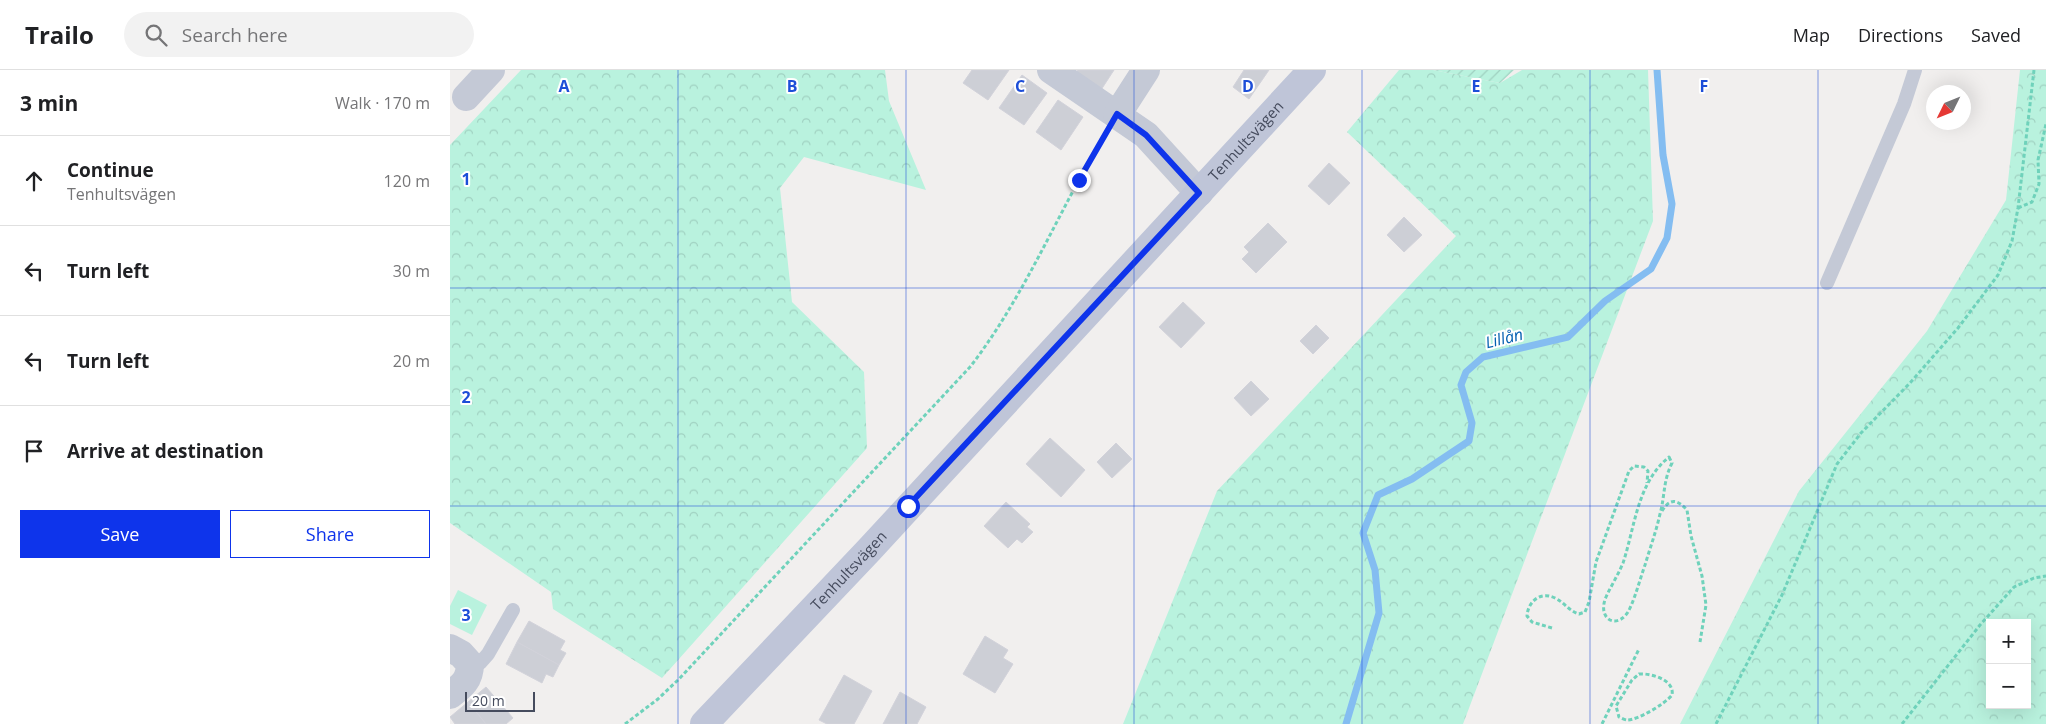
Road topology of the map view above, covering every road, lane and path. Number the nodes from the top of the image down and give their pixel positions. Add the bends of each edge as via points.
1 (491, 70) edge
2 (1051, 70) edge
3 (1146, 70) edge
4 (1312, 70) edge
5 (1915, 70) edge
6 (2034, 70) edge
7 (466, 97) dead end
8 (1117, 114) junction
9 (2046, 124) edge
10 (1199, 193) junction
11 (2018, 208) junction
12 (1827, 283) dead end
13 (1646, 489) junction
14 (1660, 514) junction
15 (2046, 576) edge
16 (513, 610) dead end
17 (1552, 628) dead end
18 (1700, 642) dead end
19 (1638, 649) dead end
20 (460, 656) edge
21 (450, 695) edge
22 (1626, 720) joint
23 (712, 722) edge
24 (625, 724) edge
25 (1602, 724) edge
26 (1716, 724) edge
27 (1902, 724) edge

1 - 7 street
2 - 8 street
3 - 8 street
4 - 10 street, Tenhultsvägen
5 - 12 lane via 1904,104
6 - 11 path
8 - 10 street via 1146,135
8 - 24 path via 987,346 679,679
9 - 11 path via 2038,160 2039,184 2032,202
10 - 23 street, Tenhultsvägen
11 - 26 path via 2012,241 1998,275 1958,328 1837,464 1782,595
13 - 14 path via 1664,462 1671,458
13 - 14 path via 1633,520 1623,562 1604,602 1604,615 1612,621 1621,620 1630,609
13 - 17 path via 1648,471 1634,466 1629,471 1606,533 1585,612 1572,612 1553,597 1533,600 1527,607 1527,616 1532,622
14 - 18 path via 1673,500 1687,510 1706,605
15 - 27 path via 2014,586
16 - 20 lane via 480,663
19 - 25 path
20 - 21 street via 470,675
22 - 22 path via 1669,700 1672,688 1667,682 1639,674 1616,706 1619,717

